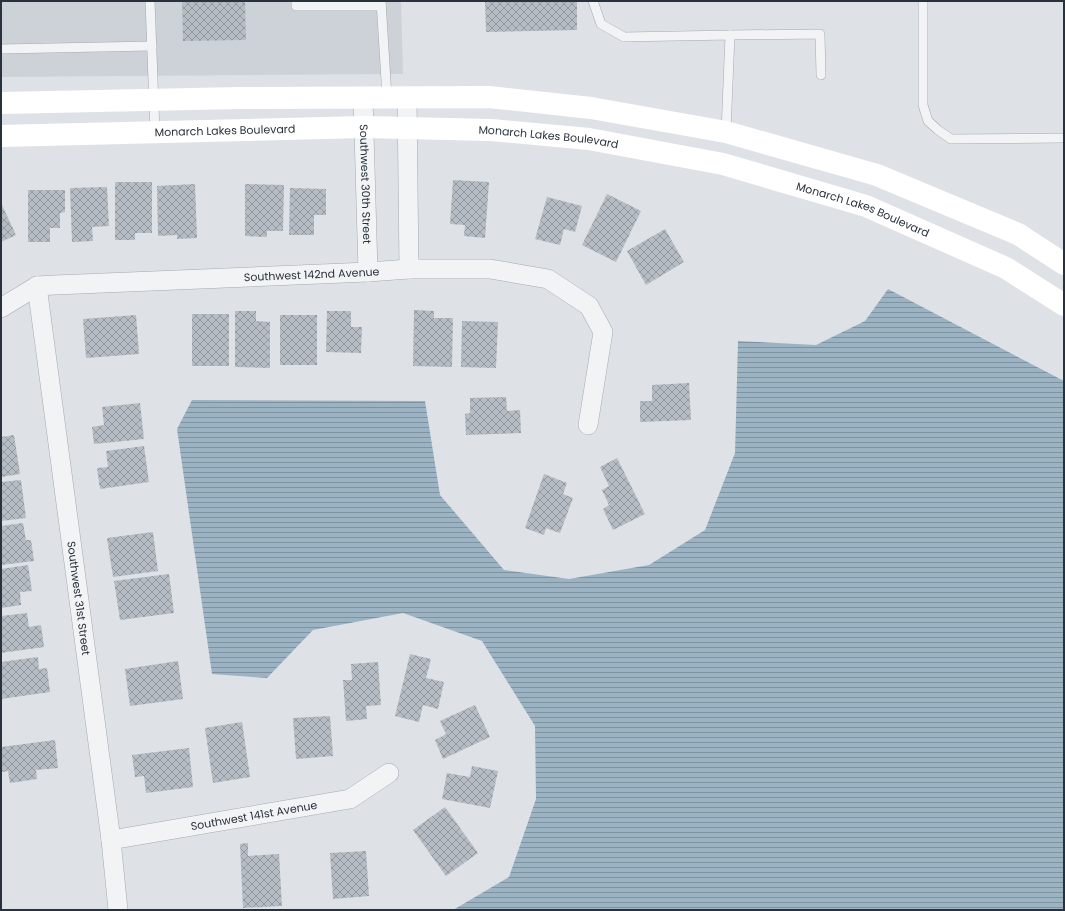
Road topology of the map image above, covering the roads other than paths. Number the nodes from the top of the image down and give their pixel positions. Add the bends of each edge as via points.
1 (150, 1) edge
2 (296, 1) edge
3 (593, 1) edge
4 (923, 1) edge
5 (381, 4) edge
6 (730, 35) junction
7 (152, 46) junction
8 (1, 49) edge
9 (821, 76) dead end
10 (363, 97) junction
11 (397, 97) junction
12 (154, 100) junction
13 (1, 103) edge
14 (364, 127) junction
15 (408, 127) junction
16 (155, 132) junction
17 (726, 132) junction
18 (1, 136) edge
19 (1064, 138) edge
20 (1064, 264) edge
21 (410, 269) junction
22 (368, 272) junction
23 (37, 286) junction
24 (1064, 305) edge
25 (1, 308) edge
26 (588, 425) dead end
27 (389, 773) dead end
28 (111, 840) junction
29 (118, 910) edge

1 - 7 lane
2 - 5 lane via 296,6
3 - 6 lane via 601,24 624,37
4 - 19 lane via 922,105 928,121 951,139
5 - 11 lane
6 - 9 lane via 820,34
6 - 17 lane
7 - 8 lane
7 - 12 lane
10 - 11 street
10 - 12 street
10 - 14 street, Southwest 30th Street
11 - 15 street
11 - 17 street via 488,97 591,108
12 - 13 street
12 - 16 lane
14 - 15 street, Monarch Lakes Boulevard
14 - 16 street, Monarch Lakes Boulevard
14 - 22 street, Southwest 30th Street
15 - 21 street
15 - 24 street, Monarch Lakes Boulevard via 491,130 589,139 723,164 866,206 1006,268
16 - 18 street, Monarch Lakes Boulevard
17 - 20 street via 876,175 1018,234
21 - 22 street, Southwest 142nd Avenue
21 - 26 street, Southwest 142nd Avenue via 490,269 548,279 589,306 603,332
22 - 23 street, Southwest 142nd Avenue
23 - 25 street, Southwest 142nd Avenue
23 - 28 street, Southwest 31st Street
27 - 28 street, Southwest 141st Avenue via 350,799
28 - 29 street, Southwest 31st Street

